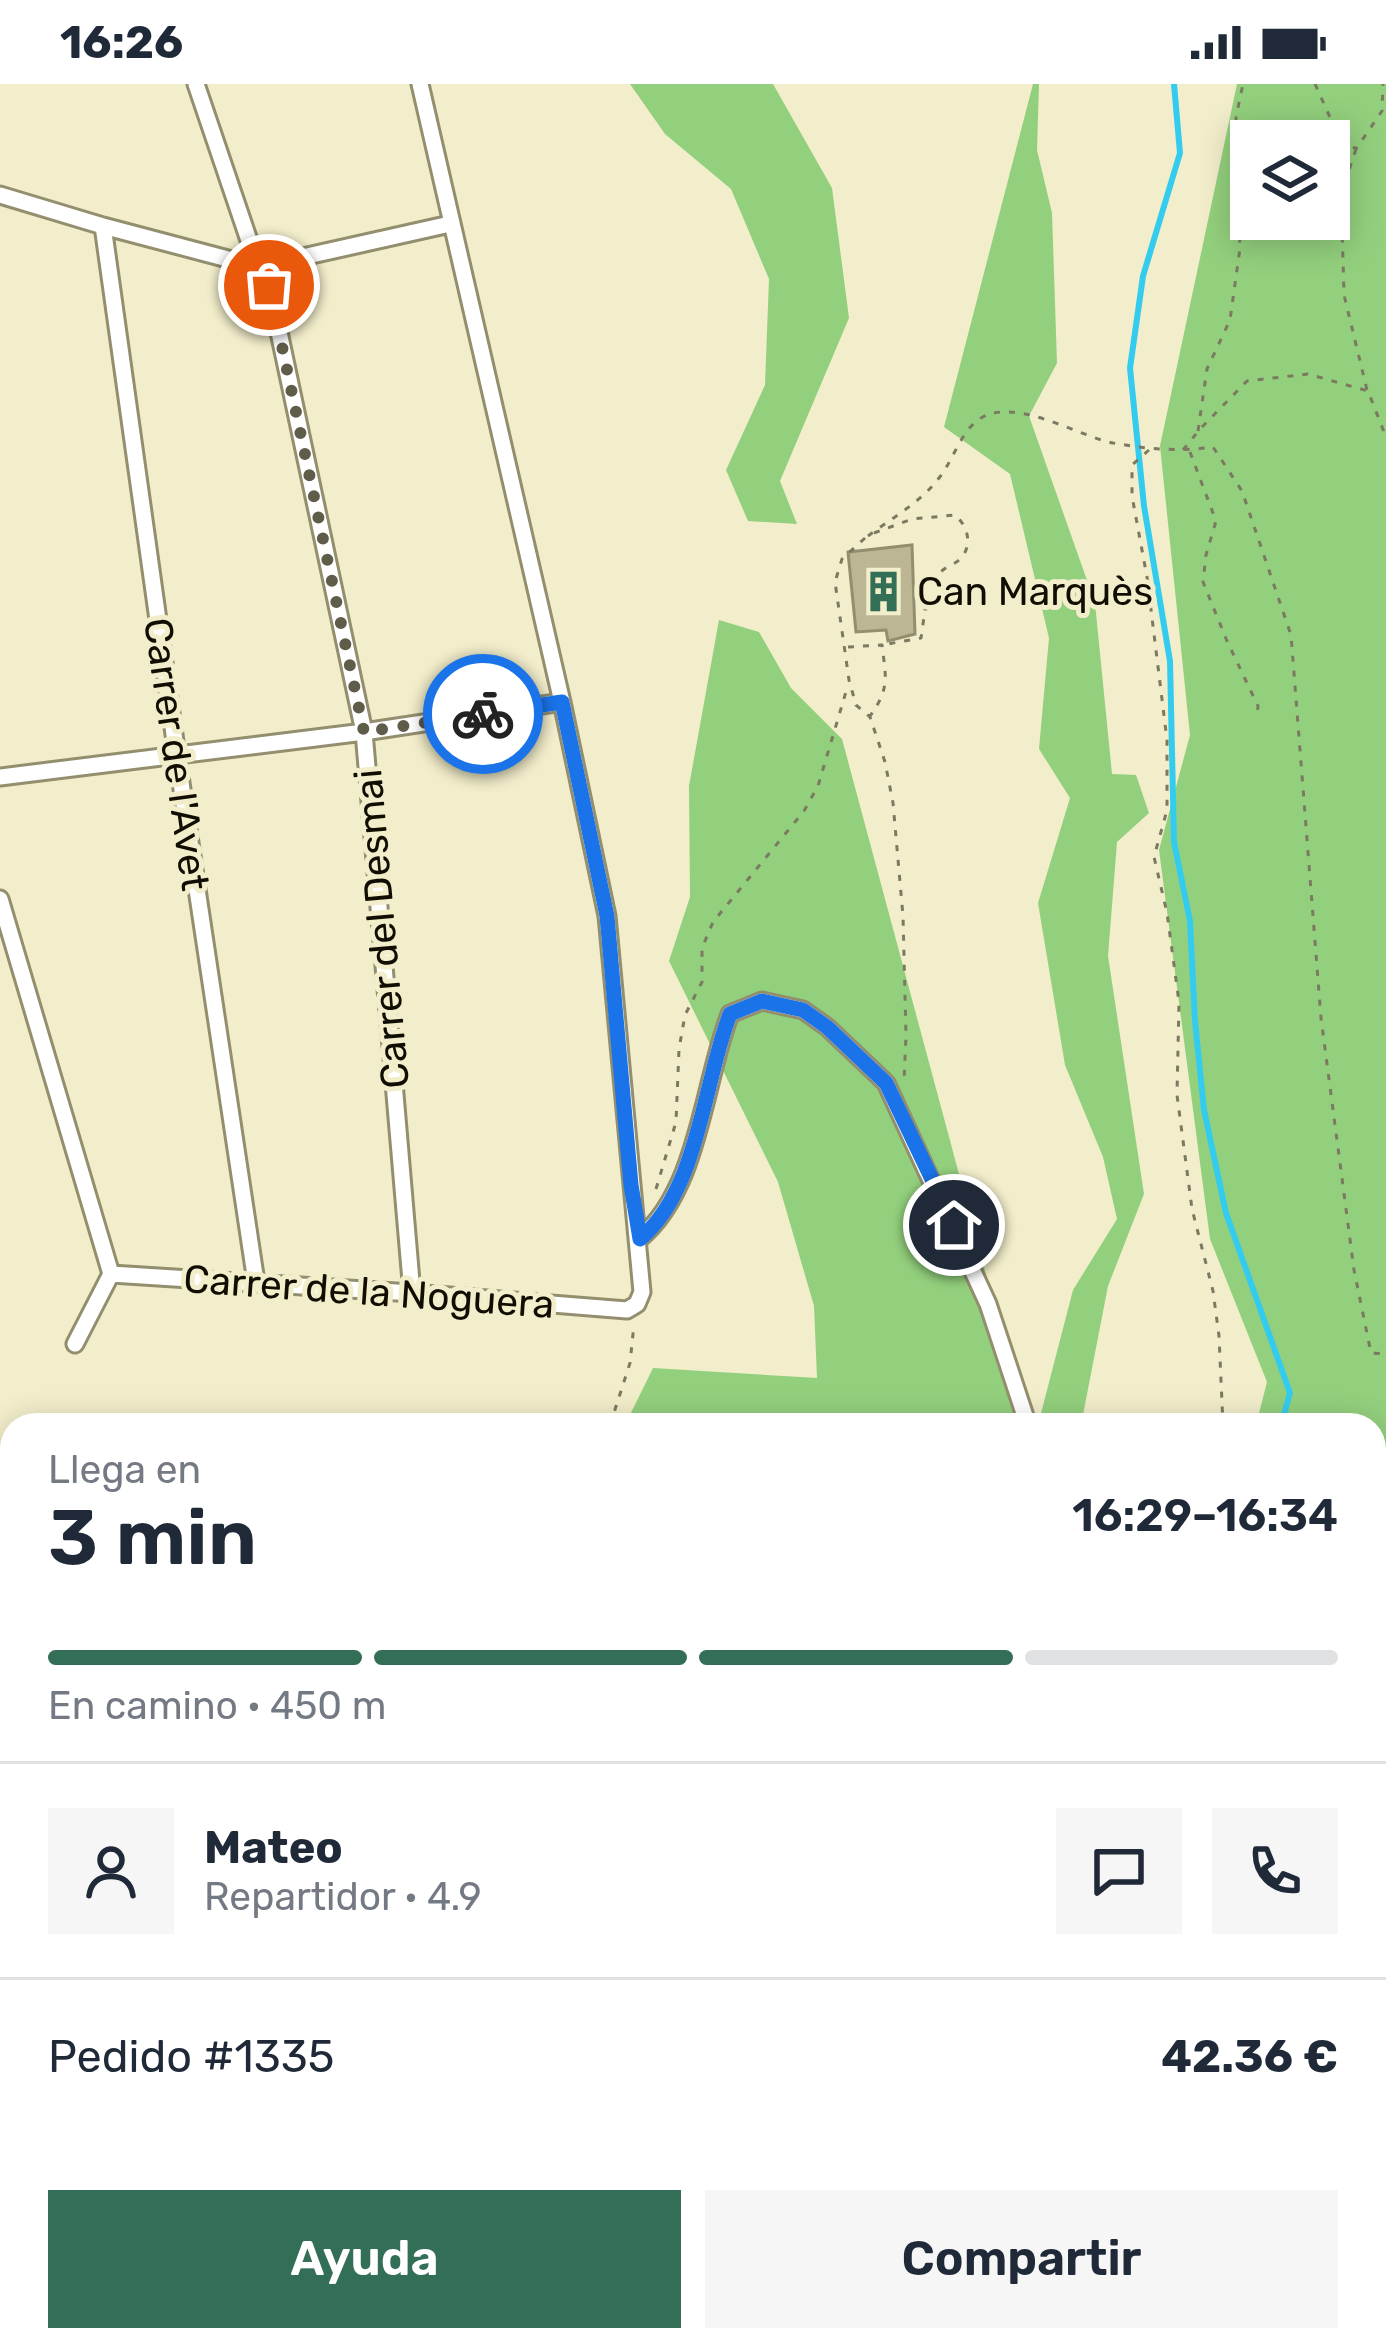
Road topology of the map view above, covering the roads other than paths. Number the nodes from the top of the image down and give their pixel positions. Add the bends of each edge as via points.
1 (196, 84) edge
2 (420, 84) edge
3 (0, 195) edge
4 (450, 224) junction
5 (103, 226) junction
6 (258, 266) junction
7 (562, 702) junction
8 (364, 732) junction
9 (176, 756) junction
10 (0, 778) edge
11 (0, 899) edge
12 (640, 1239) junction
13 (111, 1274) junction
14 (256, 1282) junction
15 (412, 1293) junction
16 (76, 1343) dead end
17 (1024, 1413) edge

1 - 6 street, Carrer del Desmai
2 - 4 street
3 - 5 street
4 - 6 street
4 - 7 street
5 - 6 street
5 - 9 street, Carrer de l'Avet
6 - 8 street, Carrer del Desmai via 269,285
7 - 8 street
7 - 12 street via 607,916
8 - 9 street
8 - 15 street, Carrer del Desmai
9 - 10 street
9 - 14 street, Carrer de l'Avet
11 - 13 street
12 - 15 street, Carrer de la Noguera via 643,1292 632,1307
12 - 17 street via 674,1196 730,1014 762,1001 803,1010 886,1083 988,1304
13 - 14 street, Carrer de la Noguera
13 - 16 street
14 - 15 street, Carrer de la Noguera

